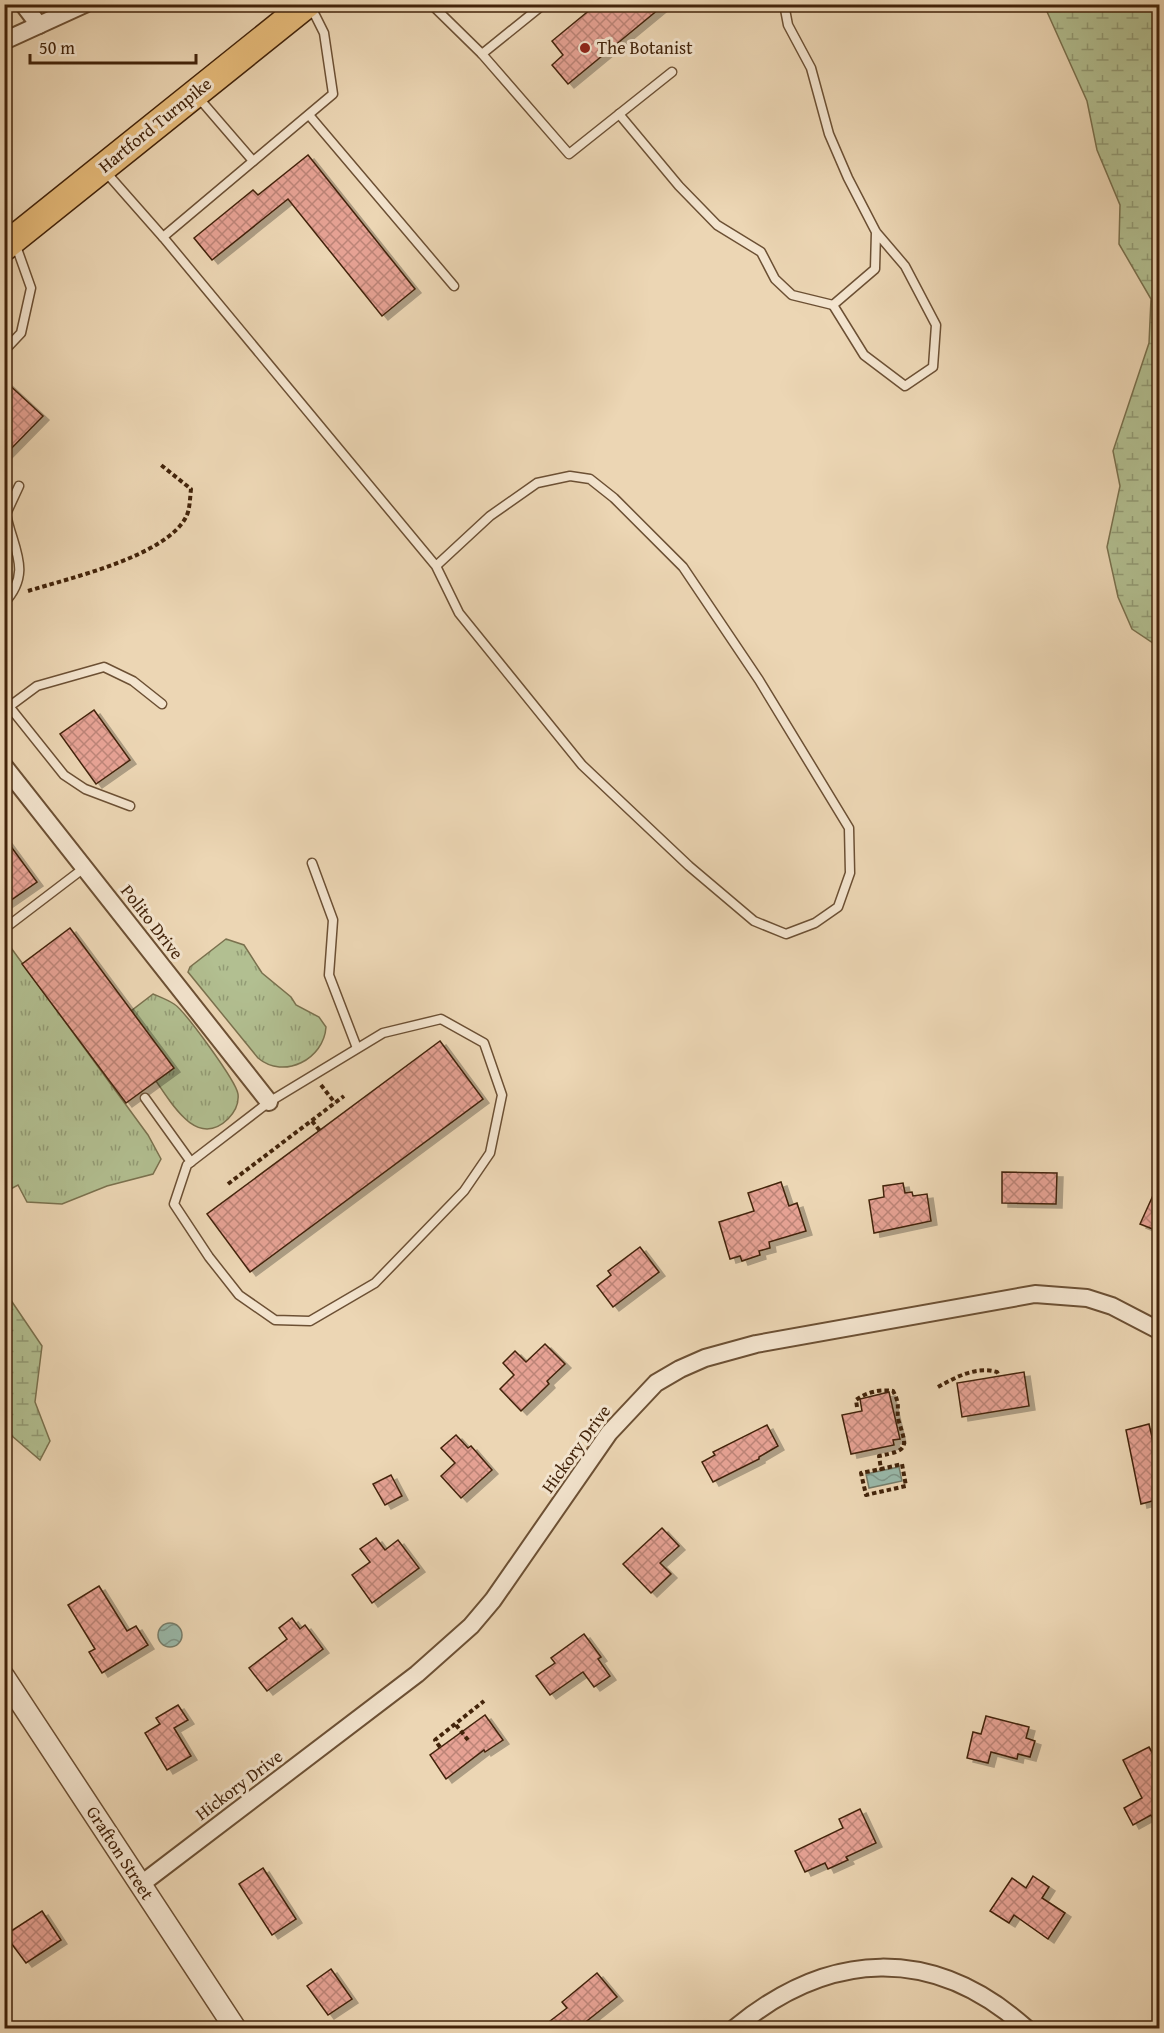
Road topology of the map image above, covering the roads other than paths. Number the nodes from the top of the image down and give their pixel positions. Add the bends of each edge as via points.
1 (23, 4) edge
2 (85, 4) edge
3 (308, 4) edge
4 (430, 4) edge
5 (544, 4) edge
6 (784, 4) edge
7 (39, 25) junction
8 (4, 41) edge
9 (482, 54) junction
10 (672, 72) dead end
11 (195, 94) junction
12 (619, 114) junction
13 (309, 115) junction
14 (253, 161) junction
15 (102, 168) junction
16 (876, 232) junction
17 (163, 237) junction
18 (9, 243) edge
19 (454, 286) dead end
20 (833, 305) junction
21 (4, 351) edge
22 (19, 486) dead end
23 (436, 566) junction
24 (7, 600) edge
25 (7, 703) edge
26 (162, 704) dead end
27 (4, 766) edge
28 (130, 806) dead end
29 (312, 863) dead end
30 (84, 868) junction
31 (4, 929) edge
32 (357, 1048) junction
33 (145, 1098) dead end
34 (269, 1102) junction
35 (191, 1162) junction
36 (1160, 1331) edge
37 (4, 1677) edge
38 (140, 1885) junction
39 (235, 2028) edge
40 (735, 2028) edge
41 (1026, 2028) edge

1 - 7 street
2 - 7 street
3 - 11 main road, Hartford Turnpike
3 - 13 lane via 324,33 333,94
4 - 9 lane
5 - 9 lane
6 - 16 lane via 788,25 811,68 829,134
7 - 8 street
9 - 12 lane via 570,154
10 - 12 lane
11 - 14 lane
11 - 15 main road, Hartford Turnpike
12 - 20 lane via 717,225 761,252 776,279 792,295
13 - 14 lane
13 - 19 lane
14 - 17 lane
15 - 17 lane
15 - 18 main road, Hartford Turnpike
16 - 20 lane via 875,269
16 - 20 lane via 905,266 936,325 933,367 905,386 864,355
17 - 23 lane
18 - 21 lane via 31,288 21,333
22 - 24 lane via 6,514 22,567
23 - 23 lane via 459,613 582,765 689,866 754,921 786,934 815,923 838,907 850,873 849,828 759,680 683,567 614,498 590,479 570,476 537,483 490,516
25 - 26 lane via 37,686 104,667 133,681
25 - 28 lane via 64,775 85,789
27 - 30 street, Polito Drive
29 - 32 lane via 333,920 329,975
30 - 31 lane
30 - 34 street, Polito Drive
32 - 34 lane
32 - 35 lane via 383,1033 441,1019 484,1043 502,1095 490,1153 464,1191 375,1283 310,1322 275,1320 239,1295 208,1257 174,1204
33 - 35 lane
34 - 35 lane
36 - 38 street, Hickory Drive via 1104,1303 1035,1294 756,1344 680,1368 656,1383 609,1433 471,1626 417,1674
37 - 38 street, Grafton Street
38 - 39 street, Grafton Street
40 - 41 street via 796,1986 821,1977 873,1968 908,1970 949,1980 993,2001

